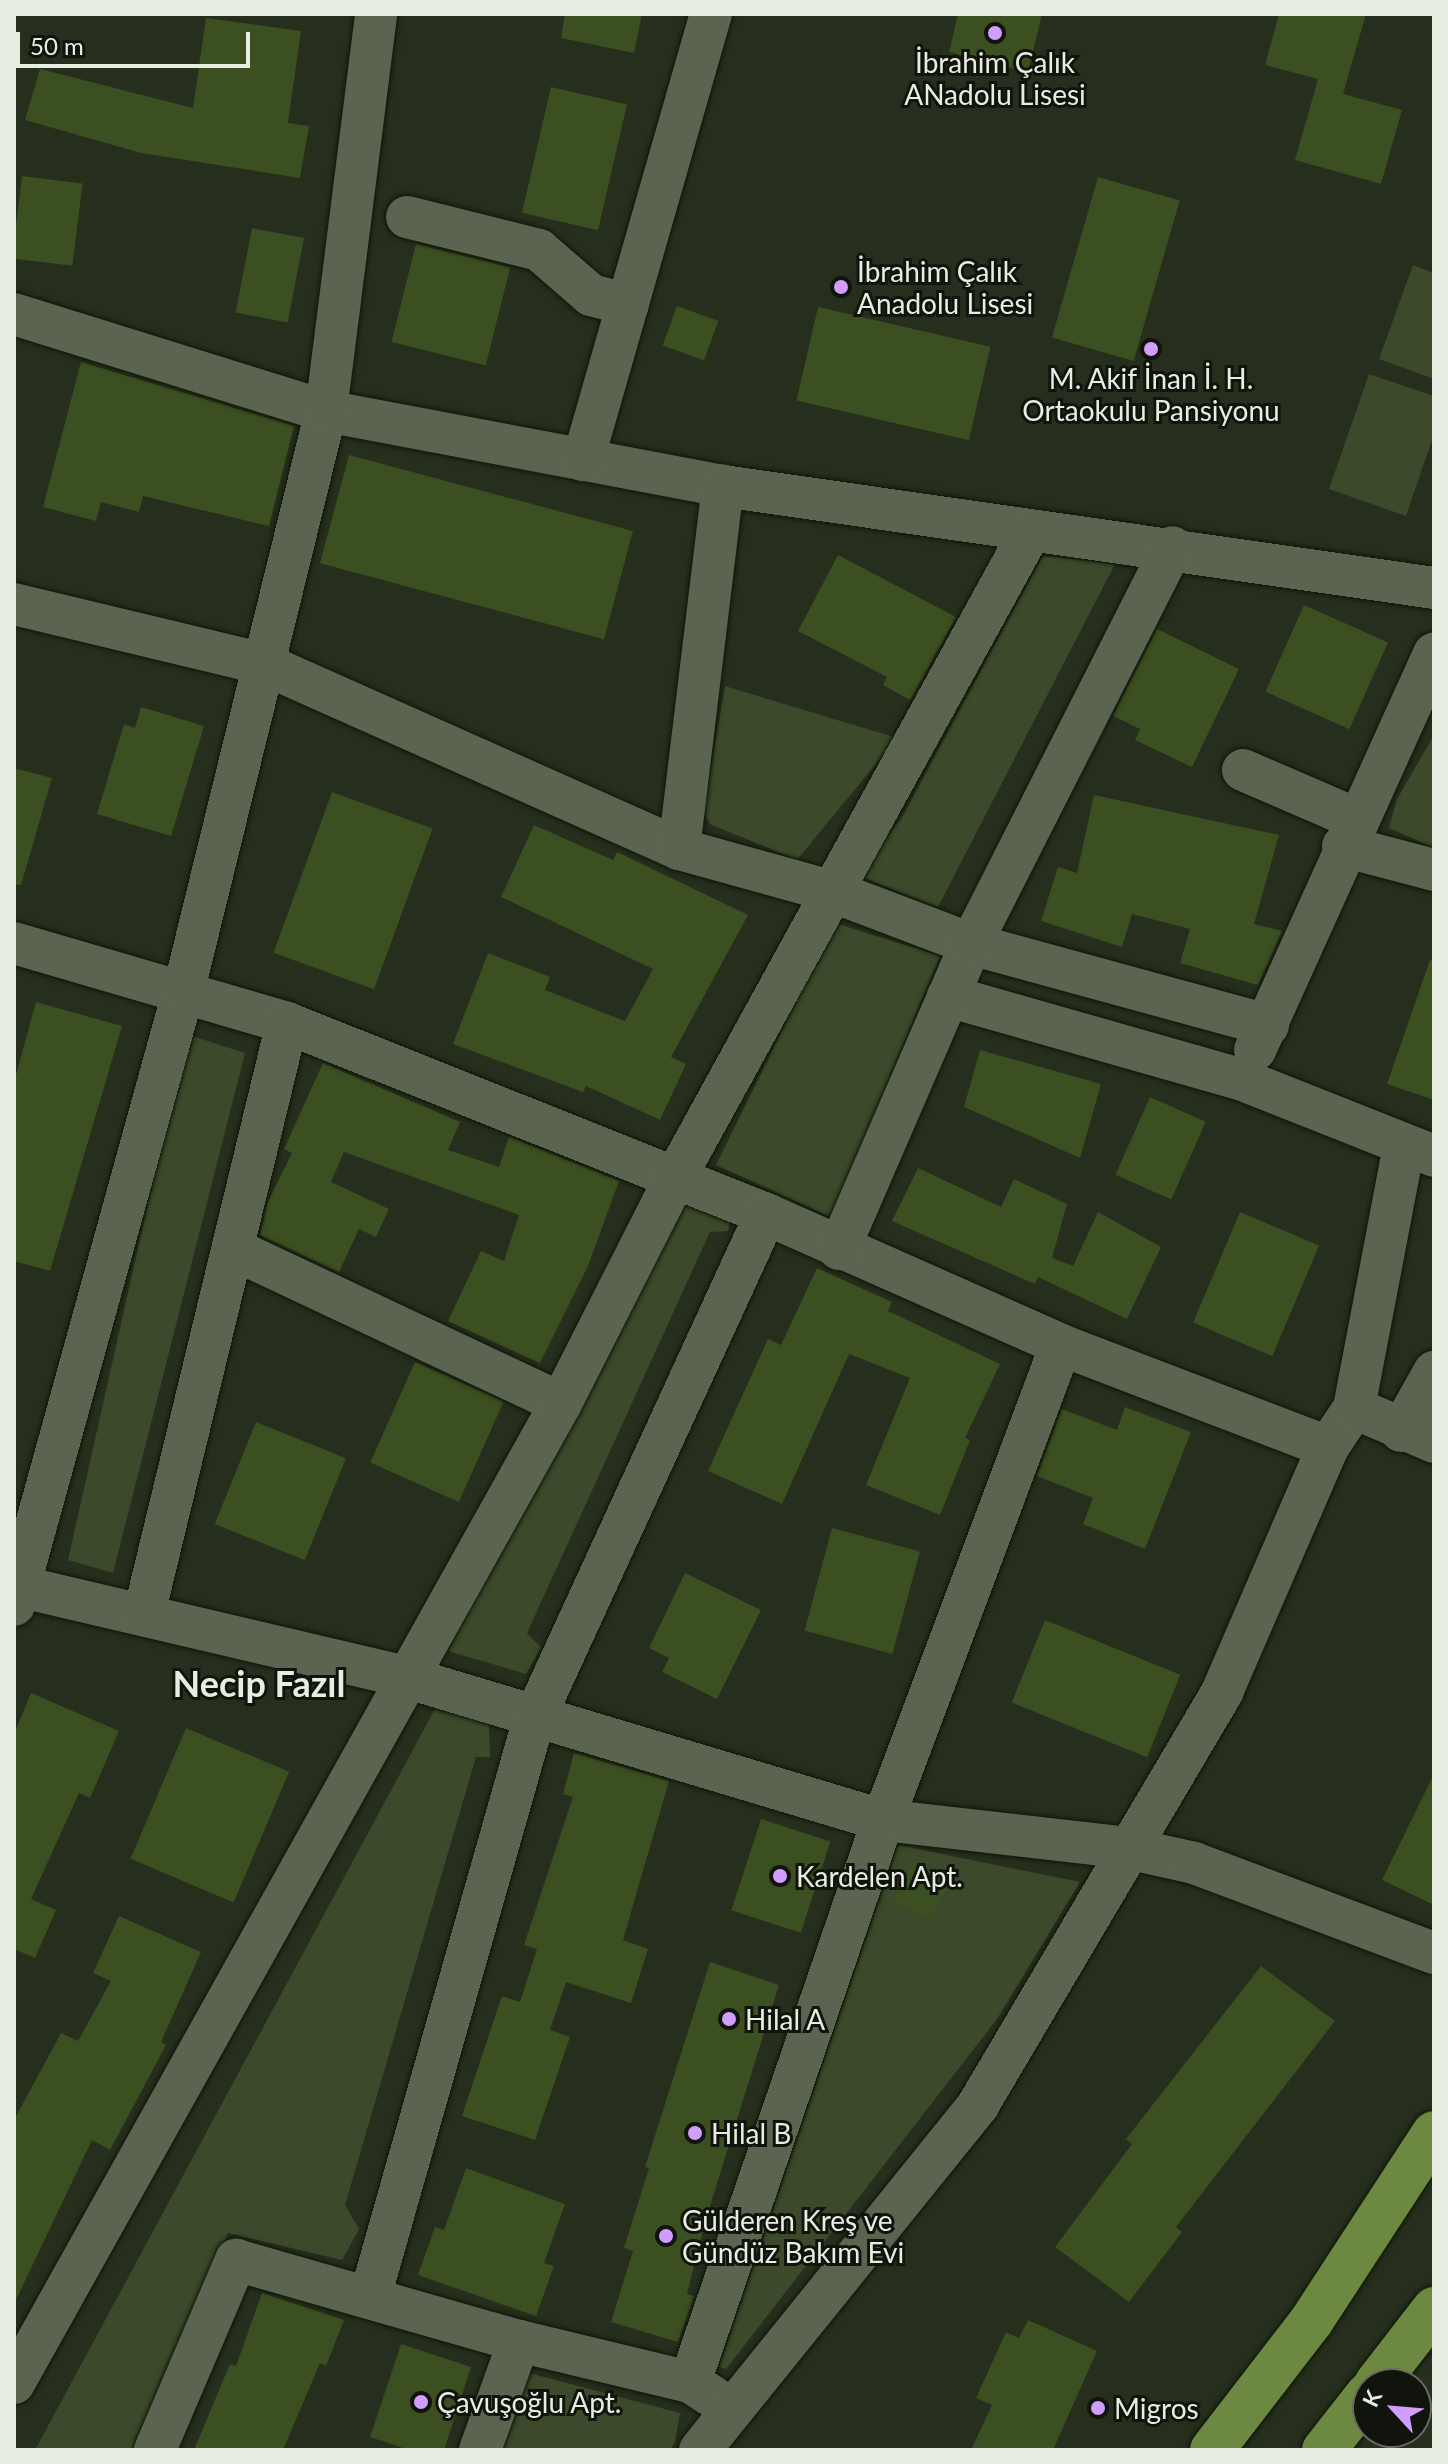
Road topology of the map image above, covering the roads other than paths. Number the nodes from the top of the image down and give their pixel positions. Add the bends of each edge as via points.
1 (376, 14) edge
2 (711, 14) edge
3 (407, 217) dead end
4 (628, 305) junction
5 (14, 314) edge
6 (326, 411) junction
7 (583, 460) junction
8 (723, 486) junction
9 (1030, 532) junction
10 (1172, 547) junction
11 (1434, 588) edge
12 (14, 604) edge
13 (1434, 653) edge
14 (264, 664) junction
15 (1243, 770) dead end
16 (1349, 832) junction
17 (679, 849) junction
18 (1434, 870) edge
19 (834, 892) junction
20 (14, 943) edge
21 (971, 944) junction
22 (184, 989) junction
23 (948, 996) junction
24 (287, 1023) junction
25 (1268, 1025) junction
26 (1240, 1079) junction
27 (1419, 1151) edge
28 (674, 1180) junction
29 (766, 1214) junction
30 (233, 1249) junction
31 (839, 1249) junction
32 (1061, 1345) junction
33 (1434, 1372) edge
34 (561, 1403) junction
35 (1354, 1408) junction
36 (1417, 1436) edge
37 (1328, 1447) junction
38 (16, 1592) edge
39 (144, 1614) junction
40 (405, 1677) junction
41 (534, 1719) junction
42 (883, 1820) junction
43 (1127, 1848) junction
44 (1434, 1953) edge
45 (1434, 2134) edge
46 (370, 2297) junction
47 (1434, 2309) edge
48 (519, 2341) junction
49 (1388, 2368) edge
50 (690, 2382) junction
51 (14, 2383) edge
52 (731, 2408) junction
53 (1352, 2414) edge
54 (155, 2450) edge
55 (480, 2450) edge
56 (700, 2450) edge
57 (1212, 2450) edge
58 (1324, 2450) edge

1 - 6 street
2 - 4 street
3 - 4 street via 539,250 591,295
4 - 7 street
5 - 6 street
6 - 7 street
6 - 14 street
7 - 8 street
8 - 9 street
8 - 17 street
9 - 10 street
9 - 19 street
10 - 11 street
10 - 21 street
12 - 14 street
13 - 16 street
14 - 17 street
14 - 22 street
15 - 16 street
16 - 18 street
16 - 25 street
17 - 19 street
19 - 21 street
19 - 28 street
20 - 22 street
21 - 23 street
21 - 25 street
22 - 24 street
22 - 38 street
23 - 26 street
23 - 31 street
24 - 28 street
24 - 30 street
25 - 26 street
26 - 27 street
27 - 35 street
28 - 29 street
28 - 34 street
29 - 31 street
29 - 41 street
30 - 34 street
30 - 39 street
31 - 32 street
32 - 37 street
32 - 42 street
33 - 36 street
34 - 40 street
35 - 36 street
35 - 37 street
37 - 43 street via 1222,1692
38 - 39 street
39 - 40 street
40 - 41 street
40 - 51 street
41 - 42 street
41 - 46 street
42 - 43 street
42 - 50 street
43 - 44 street via 1194,1863
43 - 52 street via 978,2105
45 - 57 main road via 1312,2320
46 - 48 street
46 - 54 street via 236,2260
47 - 49 main road
48 - 50 street
48 - 55 street
50 - 52 street
52 - 56 street
53 - 58 main road

